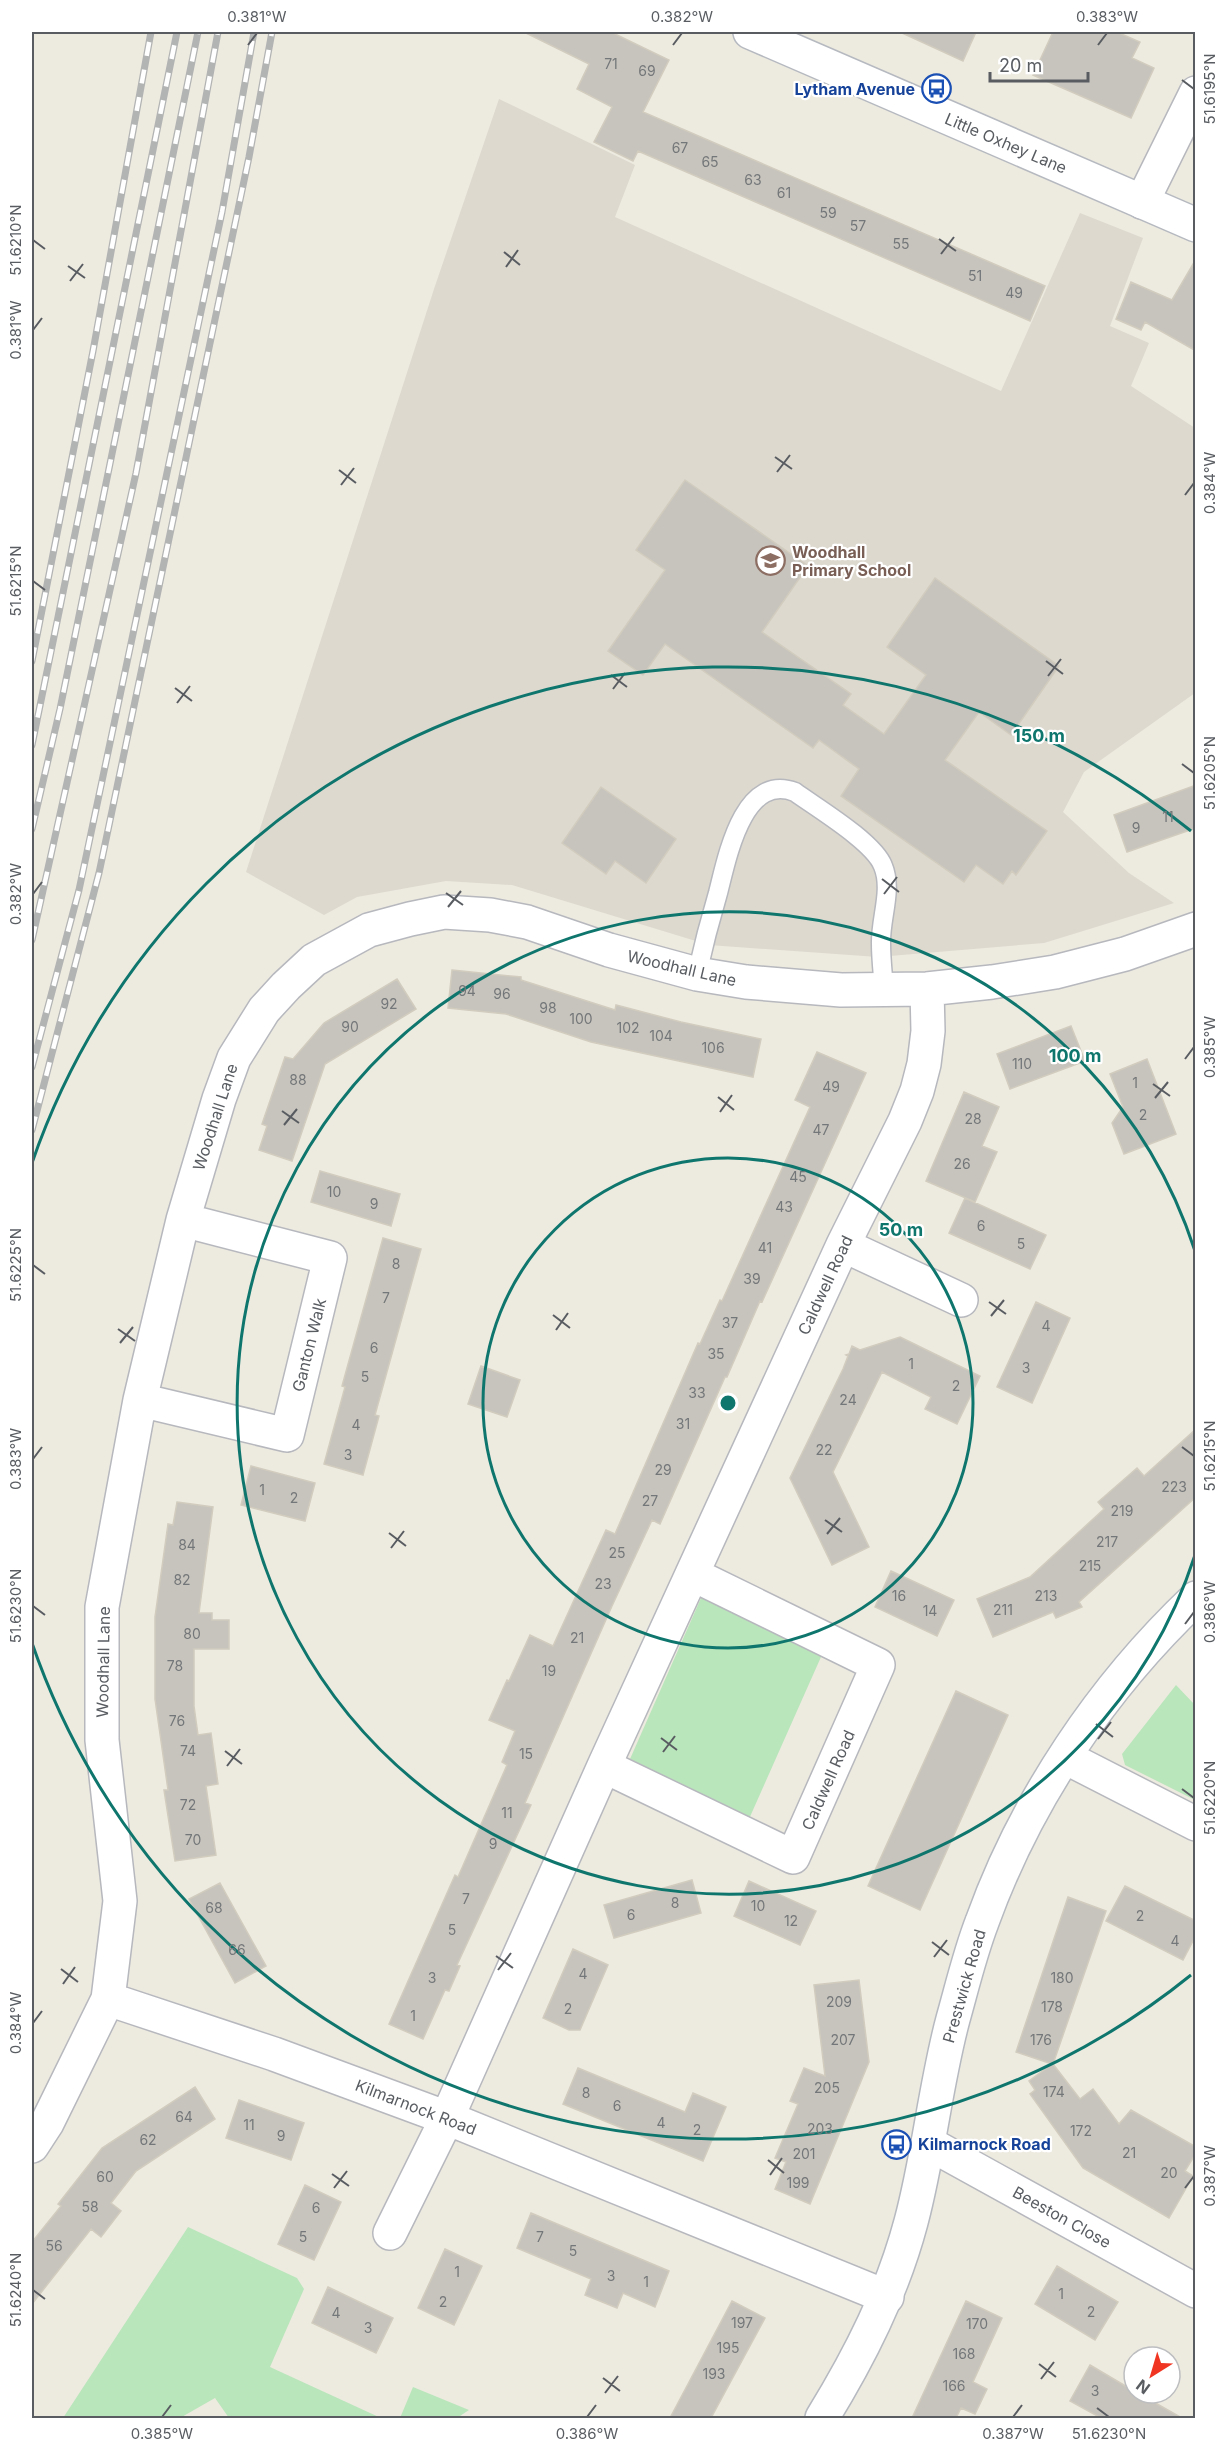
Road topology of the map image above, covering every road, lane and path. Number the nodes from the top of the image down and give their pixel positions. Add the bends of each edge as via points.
1 (750, 32) edge
2 (1196, 93) edge
3 (1142, 202) junction
4 (1196, 225) edge
5 (1196, 929) edge
6 (697, 974) junction
7 (927, 988) junction
8 (884, 990) junction
9 (183, 1220) junction
10 (843, 1245) junction
11 (961, 1300) dead end
12 (141, 1400) junction
13 (692, 1574) junction
14 (1196, 1598) edge
15 (1065, 1756) junction
16 (604, 1766) junction
17 (1196, 1824) edge
18 (108, 1999) junction
19 (447, 2118) junction
20 (928, 2143) junction
21 (32, 2146) edge
22 (390, 2233) dead end
23 (1196, 2291) edge
24 (887, 2297) junction
25 (822, 2418) edge

1 - 3 street, Little Oxhey Lane
2 - 3 street
3 - 4 street, Little Oxhey Lane
5 - 7 street, Woodhall Lane via 1125,954 1055,972
6 - 8 street, Woodhall Lane via 789,987
6 - 8 lane via 736,828 761,794 783,788 795,792 859,840 883,865 887,880 881,942
6 - 9 street, Woodhall Lane via 619,953 527,921 490,915 444,912 359,935 314,960 286,986 264,1010 234,1058
7 - 8 street, Woodhall Lane
7 - 10 street, Caldwell Road via 928,1031 917,1091
9 - 12 street, Woodhall Lane
9 - 12 street, Ganton Walk via 330,1258 286,1434
10 - 11 street
10 - 13 street, Caldwell Road
12 - 18 street, Woodhall Lane via 102,1607 102,1740 120,1901
13 - 16 street, Caldwell Road
13 - 16 street, Caldwell Road via 878,1665 793,1857
14 - 15 street, Prestwick Road via 1140,1654
15 - 17 street
15 - 20 street, Prestwick Road via 1019,1837 981,1923 952,2021
16 - 19 street, Caldwell Road
18 - 19 street, Kilmarnock Road via 274,2054
18 - 21 street, Woodhall Lane
19 - 22 street, Caldwell Road
19 - 24 street, Kilmarnock Road
20 - 23 street, Beeston Close
20 - 24 street, Prestwick Road via 911,2222
24 - 25 street, Prestwick Road via 856,2362

